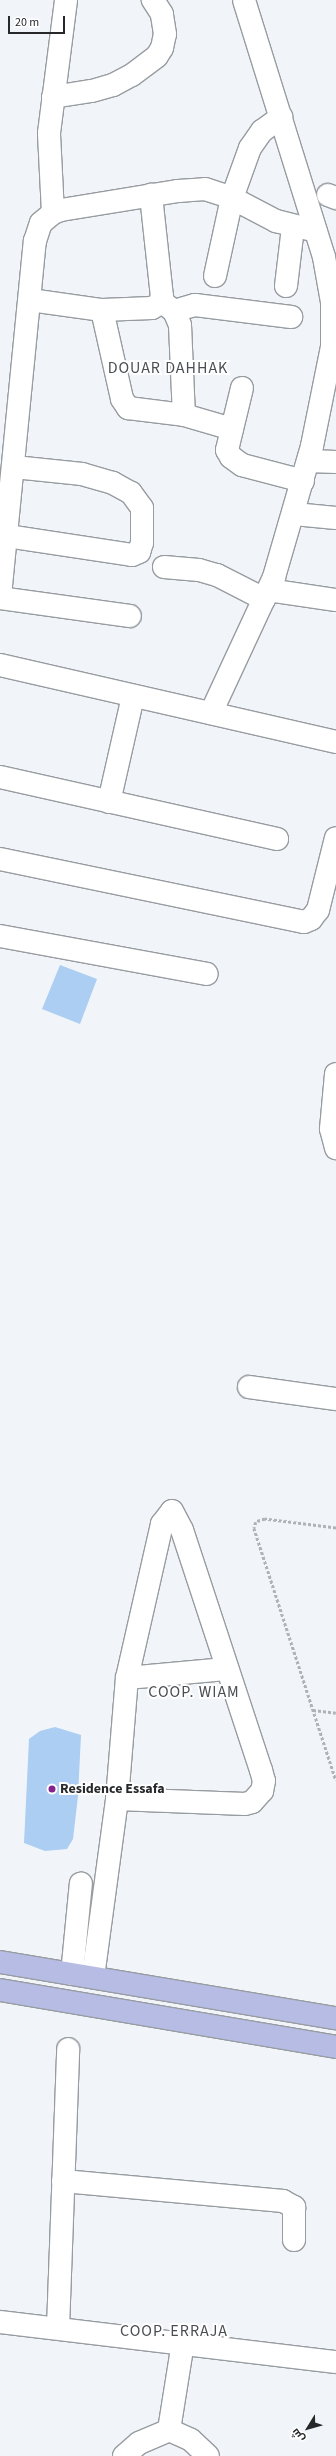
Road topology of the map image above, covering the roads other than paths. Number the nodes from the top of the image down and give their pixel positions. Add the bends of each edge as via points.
1 (66, 0) edge
2 (154, 0) edge
3 (244, 0) edge
4 (52, 97) junction
5 (281, 117) junction
6 (151, 195) junction
7 (232, 198) junction
8 (53, 213) junction
9 (293, 226) junction
10 (316, 231) junction
11 (216, 276) dead end
12 (333, 281) edge
13 (286, 286) dead end
14 (30, 300) junction
15 (168, 306) junction
16 (102, 310) junction
17 (291, 318) dead end
18 (332, 372) edge
19 (242, 388) dead end
20 (184, 415) junction
21 (232, 429) junction
22 (336, 462) edge
23 (14, 467) junction
24 (305, 471) junction
25 (294, 514) junction
26 (336, 518) edge
27 (7, 536) junction
28 (164, 568) dead end
29 (266, 594) junction
30 (0, 597) edge
31 (336, 600) edge
32 (130, 616) dead end
33 (0, 665) edge
34 (133, 696) junction
35 (211, 713) junction
36 (336, 742) edge
37 (0, 777) edge
38 (109, 802) junction
39 (336, 838) edge
40 (278, 839) dead end
41 (0, 859) edge
42 (0, 936) edge
43 (206, 974) dead end
44 (336, 1074) edge
45 (336, 1148) edge
46 (249, 1387) dead end
47 (336, 1399) edge
48 (226, 1669) junction
49 (127, 1678) junction
50 (116, 1799) junction
51 (81, 1884) dead end
52 (0, 1962) edge
53 (72, 1974) junction
54 (93, 1977) junction
55 (0, 1990) edge
56 (336, 2018) edge
57 (336, 2047) edge
58 (68, 2049) dead end
59 (63, 2181) junction
60 (294, 2240) dead end
61 (0, 2322) edge
62 (58, 2328) junction
63 (183, 2343) junction
64 (336, 2362) edge
65 (169, 2430) junction
66 (124, 2456) edge
67 (208, 2456) edge

1 - 4 street
2 - 4 street via 162,14 165,34 158,56 132,75 113,84 72,95
3 - 5 street
4 - 8 street via 49,169
5 - 7 street via 262,131 250,148
5 - 10 street
6 - 7 street via 205,189
6 - 8 street
6 - 15 street
7 - 9 street
7 - 11 street
8 - 14 street via 41,224 35,241
9 - 10 street
9 - 13 street
10 - 12 street
12 - 18 street
14 - 16 street
14 - 23 street
15 - 16 street
15 - 17 street via 195,305
15 - 20 street via 182,333
16 - 20 street via 124,404 133,410
18 - 24 street
19 - 21 street
20 - 21 street
21 - 24 street via 227,450 236,462
22 - 24 street
23 - 27 street
23 - 27 street via 82,474 113,483 131,493 142,508 142,543 139,552 132,555
24 - 25 street
25 - 26 street
25 - 29 street
27 - 30 street
28 - 29 street via 198,570
29 - 31 street
29 - 35 street
30 - 32 street
33 - 34 street
34 - 35 street
34 - 38 street
35 - 36 street
37 - 38 street
38 - 40 street
39 - 41 street via 318,910 311,919 304,922
42 - 43 street
44 - 45 street via 331,1129
46 - 47 street
48 - 49 street
48 - 49 street via 182,1530 176,1515 170,1511 162,1524
48 - 50 street via 264,1781 258,1797 245,1804
49 - 50 street
50 - 54 street
51 - 53 street
52 - 53 main road
53 - 54 main road
54 - 56 main road
55 - 57 main road
58 - 59 street
59 - 60 street via 283,2201 294,2208
59 - 62 street
61 - 62 street
62 - 63 street
63 - 64 street
63 - 65 street
65 - 66 street via 139,2443
65 - 67 street via 191,2440

